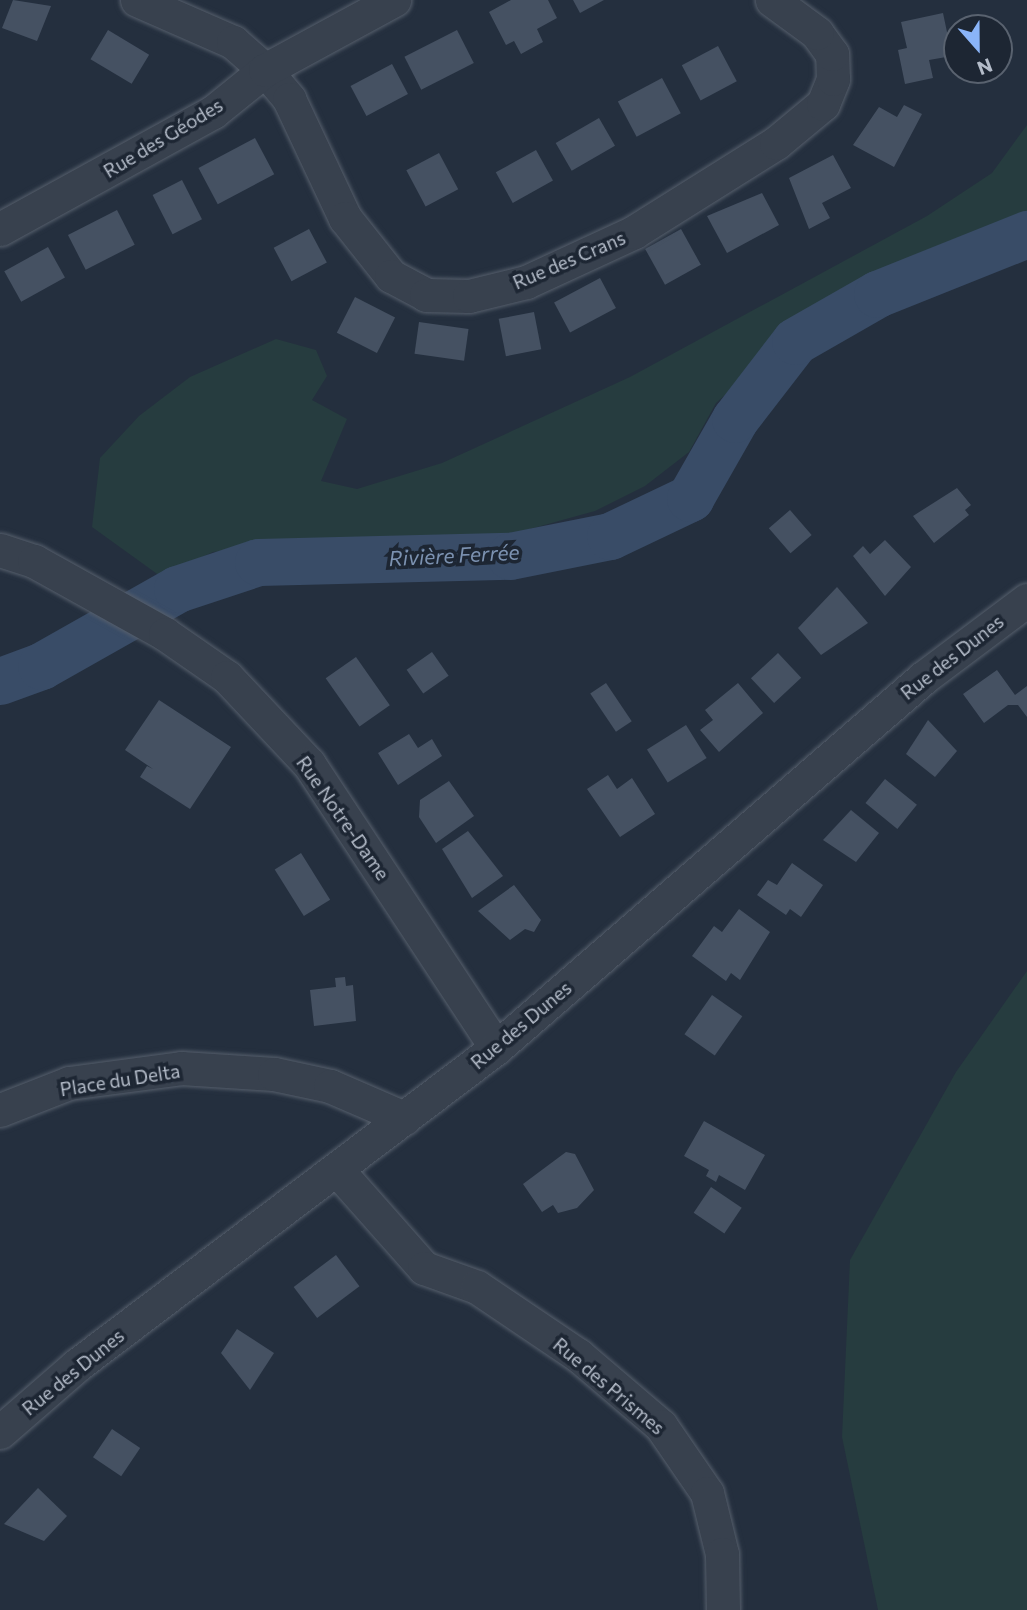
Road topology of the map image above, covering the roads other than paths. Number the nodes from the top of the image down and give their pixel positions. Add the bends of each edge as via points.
1 (137, 0) edge
2 (394, 0) edge
3 (772, 0) edge
4 (265, 70) junction
5 (0, 229) edge
6 (0, 550) edge
7 (1027, 600) edge
8 (496, 1048) junction
9 (0, 1110) edge
10 (404, 1118) junction
11 (339, 1172) junction
12 (0, 1432) edge
13 (723, 1610) edge

1 - 4 street, Rue des Crans via 233,42
2 - 4 street, Rue des Géodes
3 - 4 street, Rue des Crans via 817,33 832,54 833,79 823,104 776,143 634,232 526,282 469,296 426,295 391,276 362,245 289,99
4 - 5 street, Rue des Géodes via 213,112
6 - 8 street, Rue Notre-Dame via 165,634 227,677 309,764
7 - 8 street, Rue des Dunes via 923,678
8 - 10 street, Rue des Dunes
9 - 10 street, Place du Delta via 69,1083 181,1068 274,1074 330,1086
10 - 11 street, Rue des Dunes
11 - 12 street, Rue des Dunes via 77,1365
11 - 13 street, Rue des Prismes via 424,1268 499,1302 578,1355 661,1426 707,1493 722,1554

